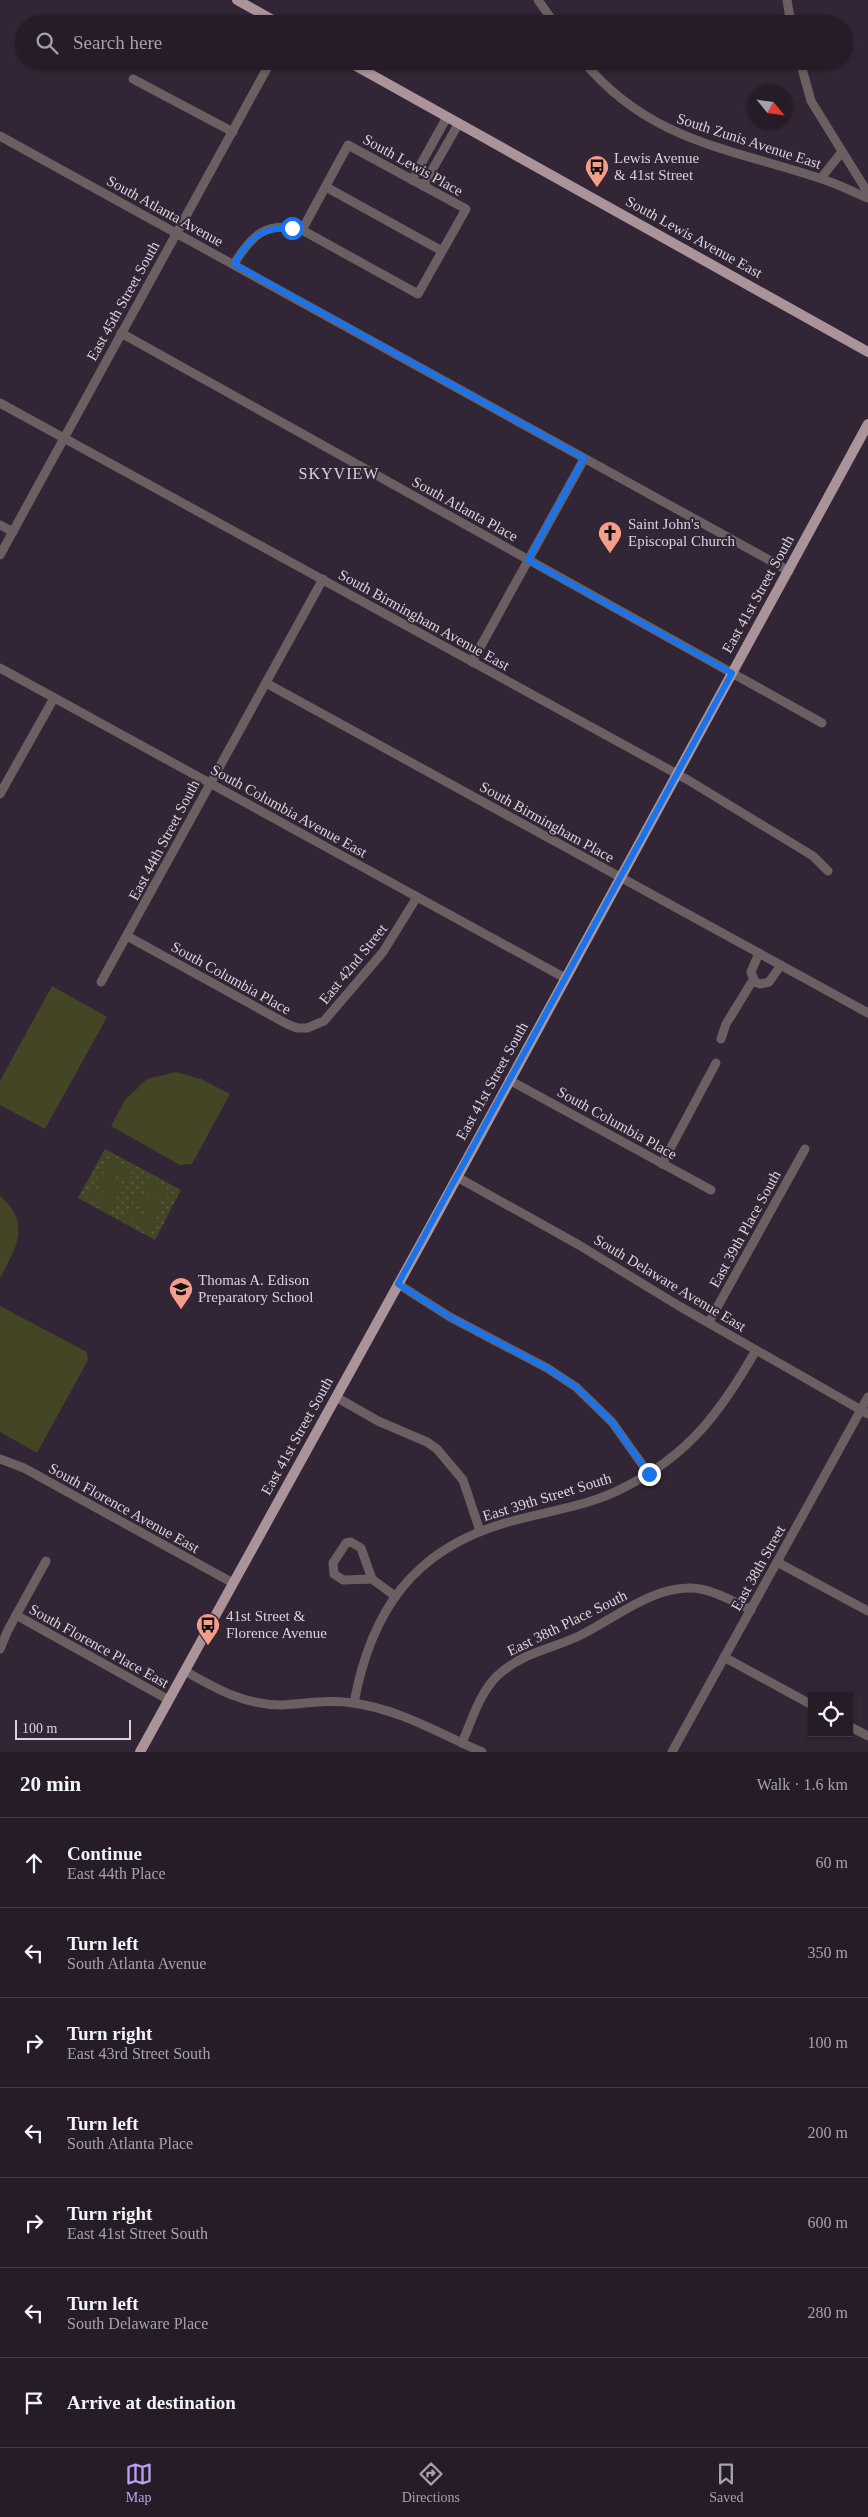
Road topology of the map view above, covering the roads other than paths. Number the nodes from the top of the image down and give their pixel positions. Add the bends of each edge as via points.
1 (237, 0) edge
2 (538, 0) edge
3 (787, 0) edge
4 (264, 15) edge
5 (549, 15) edge
6 (790, 15) edge
7 (266, 70) edge
8 (363, 70) edge
9 (592, 70) edge
10 (802, 70) edge
11 (134, 79) dead end
12 (448, 117) junction
13 (458, 123) junction
14 (232, 132) junction
15 (0, 136) edge
16 (842, 153) junction
17 (821, 178) junction
18 (412, 180) junction
19 (423, 186) junction
20 (326, 187) junction
21 (868, 193) edge
22 (868, 198) edge
23 (302, 230) junction
24 (176, 233) junction
25 (442, 251) junction
26 (234, 264) junction
27 (121, 333) junction
28 (868, 352) edge
29 (0, 402) edge
30 (868, 424) edge
31 (64, 438) junction
32 (584, 458) junction
33 (0, 525) edge
34 (13, 532) junction
35 (0, 555) edge
36 (528, 560) junction
37 (789, 571) junction
38 (323, 580) junction
39 (472, 662) junction
40 (0, 668) edge
41 (732, 673) junction
42 (266, 683) junction
43 (54, 698) junction
44 (822, 723) dead end
45 (677, 774) junction
46 (210, 783) junction
47 (0, 794) edge
48 (828, 871) dead end
49 (620, 878) junction
50 (417, 897) junction
51 (127, 936) junction
52 (759, 953) junction
53 (781, 965) junction
54 (565, 978) junction
55 (753, 980) junction
56 (101, 982) dead end
57 (868, 1013) edge
58 (324, 1021) joint
59 (721, 1039) dead end
60 (716, 1063) dead end
61 (509, 1080) junction
62 (805, 1149) dead end
63 (662, 1164) junction
64 (457, 1177) junction
65 (711, 1190) dead end
66 (398, 1284) junction
67 (709, 1322) junction
68 (756, 1350) junction
69 (336, 1397) junction
70 (868, 1397) edge
71 (864, 1412) edge
72 (0, 1459) edge
73 (649, 1474) junction
74 (480, 1531) junction
75 (46, 1561) dead end
76 (777, 1562) junction
77 (372, 1579) junction
78 (233, 1583) junction
79 (395, 1596) junction
80 (751, 1610) junction
81 (868, 1611) edge
82 (16, 1615) junction
83 (0, 1649) edge
84 (724, 1657) junction
85 (185, 1671) junction
86 (169, 1700) junction
87 (354, 1703) junction
88 (808, 1703) edge
89 (853, 1728) edge
90 (868, 1736) edge
91 (462, 1744) junction
92 (140, 1752) edge
93 (482, 1752) edge
94 (672, 1752) edge

1 - 4 main road
2 - 5 street
3 - 6 street
7 - 14 street, East 45th Street South
8 - 12 main road, South Lewis Avenue East
9 - 17 street, South Zunis Avenue East via 634,109 686,138
10 - 16 street via 811,102
11 - 14 street
12 - 13 main road, South Lewis Avenue East
12 - 18 street
13 - 19 street
13 - 28 main road, South Lewis Avenue East
14 - 24 street, East 45th Street South
15 - 24 street, South Atlanta Avenue
16 - 17 street
16 - 21 street
17 - 22 street, South Zunis Avenue East
18 - 19 street, South Lewis Place
18 - 20 street, South Lewis Place via 348,145
19 - 25 street, South Lewis Place via 466,209
20 - 23 street
20 - 25 street
23 - 25 street via 418,294
23 - 26 street via 282,227 256,235
24 - 26 street, South Atlanta Avenue
24 - 27 street, East 45th Street South
26 - 32 street, South Atlanta Avenue
27 - 31 street, East 45th Street South
27 - 36 street, South Atlanta Place
29 - 31 street, South Birmingham Avenue East
30 - 37 main road, East 41st Street South
31 - 34 street, East 45th Street South
31 - 38 street, South Birmingham Avenue East
32 - 36 street
32 - 37 street, South Atlanta Avenue
33 - 34 street
34 - 35 street, East 45th Street South
36 - 39 street
36 - 41 street, South Atlanta Place
37 - 41 main road, East 41st Street South
38 - 39 street, South Birmingham Avenue East
38 - 42 street, East 44th Street South
39 - 45 street, South Birmingham Avenue East
40 - 43 street, South Columbia Avenue East
41 - 44 street, South Atlanta Place
41 - 45 main road, East 41st Street South
42 - 46 street, East 44th Street South
42 - 49 street, South Birmingham Place
43 - 46 street, South Columbia Avenue East
43 - 47 street
45 - 48 street, South Birmingham Avenue East via 813,856
45 - 49 main road, East 41st Street South
46 - 50 street, South Columbia Avenue East
46 - 51 street, East 44th Street South
49 - 52 street, South Birmingham Place
49 - 54 main road, East 41st Street South
50 - 54 street, South Columbia Avenue East
50 - 58 street, East 42nd Street via 383,952
51 - 56 street, East 44th Street South
51 - 58 street, South Columbia Place via 287,1024 307,1028
52 - 53 street, South Birmingham Place
52 - 55 street via 751,972
53 - 55 street via 769,982 760,984
53 - 57 street, South Birmingham Place
54 - 61 main road, East 41st Street South
55 - 59 street via 726,1024
60 - 63 street
61 - 63 street, South Columbia Place
61 - 64 main road, East 41st Street South
62 - 67 street, East 39th Place South
63 - 65 street, South Columbia Place
64 - 66 main road, East 41st Street South
64 - 67 street, South Delaware Avenue East
66 - 69 main road, East 41st Street South
66 - 73 street via 450,1317 547,1368 576,1387 612,1422
67 - 68 street, South Delaware Avenue East
68 - 71 street, South Delaware Avenue East
68 - 73 street, East 39th Street South via 716,1414 683,1449
69 - 74 street via 437,1449 463,1480
69 - 78 main road, East 41st Street South
70 - 71 street, East 38th Street
71 - 76 street, East 38th Street
72 - 78 street, South Florence Avenue East via 24,1468
73 - 74 street, East 39th Street South via 596,1499
74 - 79 street, East 39th Street South via 432,1560
75 - 82 street
76 - 80 street, East 38th Street
76 - 81 street
77 - 77 street via 361,1548 351,1542 346,1543 333,1563 334,1574 343,1580
77 - 79 street
78 - 85 main road, East 41st Street South
79 - 87 street, East 39th Street South via 370,1640
80 - 84 street, East 38th Street
80 - 91 street, East 38th Place South via 727,1598 693,1588 662,1592 568,1641 525,1656 510,1665 485,1691
82 - 83 street
82 - 86 street, South Florence Place East
84 - 88 street
84 - 94 street, East 38th Street
85 - 86 main road, East 41st Street South
85 - 87 street via 233,1696 260,1704
86 - 92 main road, East 41st Street South
87 - 91 street via 400,1715
89 - 90 street
91 - 93 street

